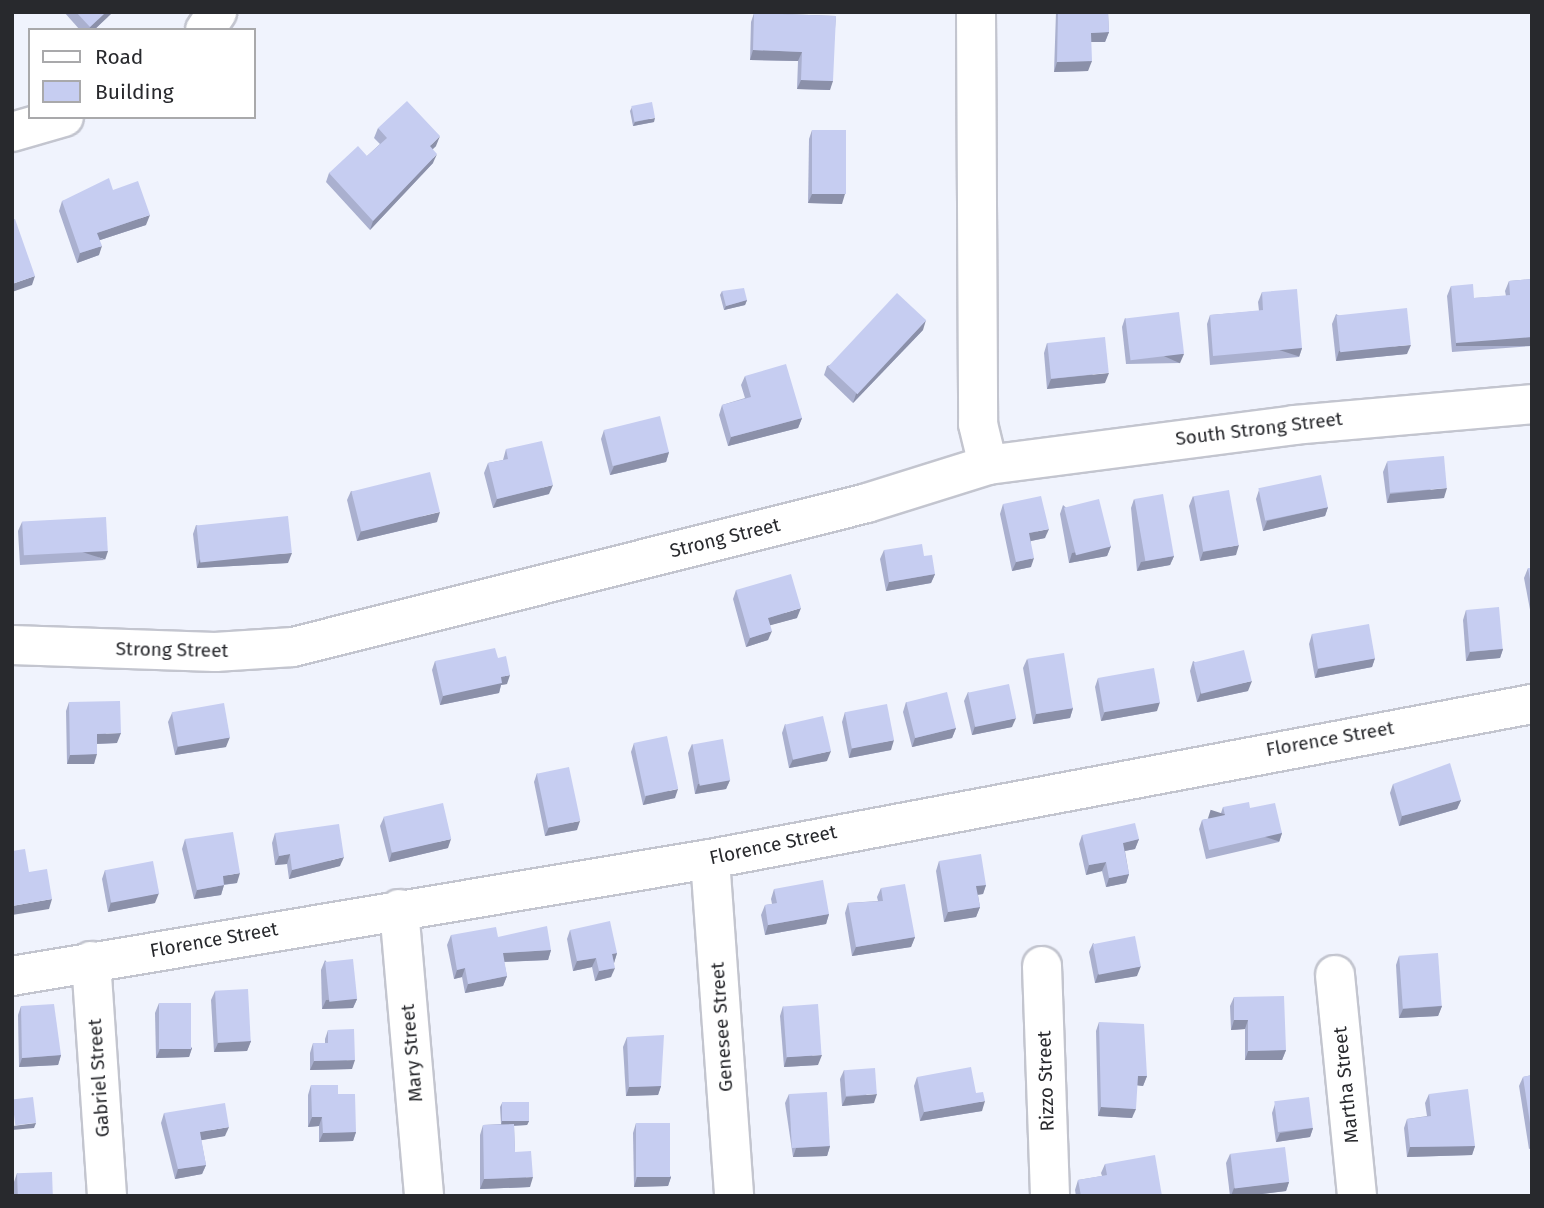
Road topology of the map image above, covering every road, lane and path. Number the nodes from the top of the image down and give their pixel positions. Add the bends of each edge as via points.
1 (217, 12) edge
2 (976, 12) edge
3 (206, 28) edge
4 (57, 119) edge
5 (12, 132) edge
6 (1532, 404) edge
7 (988, 465) junction
8 (12, 645) edge
9 (1532, 704) edge
10 (710, 859) junction
11 (399, 909) junction
12 (91, 961) junction
13 (1042, 966) dead end
14 (1335, 975) dead end
15 (12, 976) edge
16 (107, 1196) edge
17 (424, 1196) edge
18 (734, 1196) edge
19 (1050, 1196) edge
20 (1357, 1196) edge

1 - 3 street
2 - 7 street via 978,424
4 - 5 street
6 - 7 street, South Strong Street via 1294,425
7 - 8 street, Strong Street via 867,503 293,647 215,652
9 - 10 street, Florence Street
10 - 11 street, Florence Street
10 - 18 street, Genesee Street
11 - 12 street, Florence Street
11 - 17 street, Mary Street
12 - 15 street, Florence Street
12 - 16 street, Gabriel Street
13 - 19 street, Rizzo Street
14 - 20 street, Martha Street

